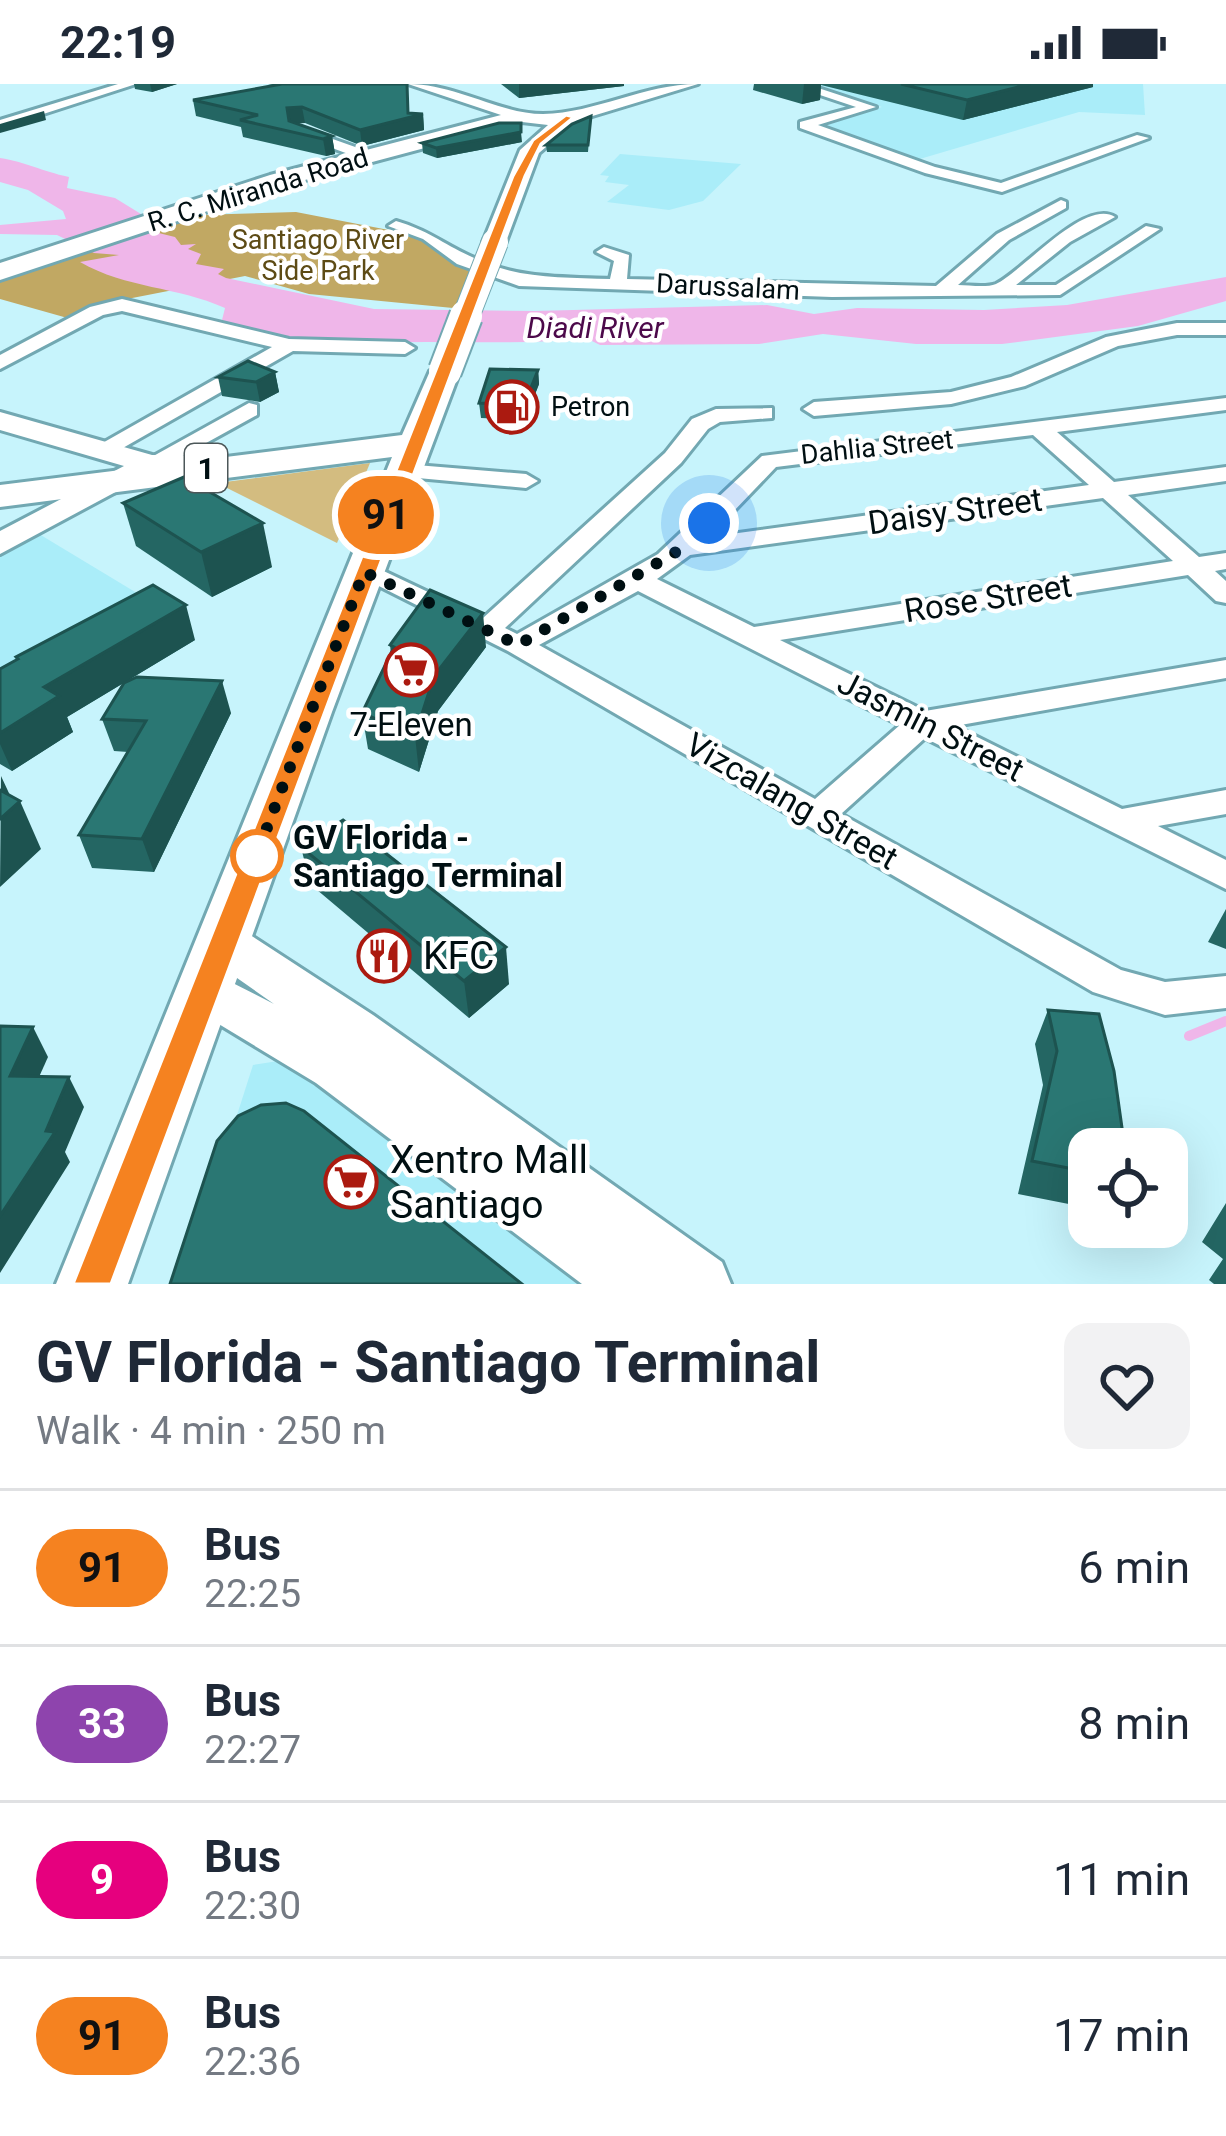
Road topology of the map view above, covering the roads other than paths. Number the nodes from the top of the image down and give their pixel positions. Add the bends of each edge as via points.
1 (130, 84) edge
2 (417, 84) edge
3 (689, 84) edge
4 (793, 84) edge
5 (519, 110) junction
6 (567, 111) junction
7 (0, 124) edge
8 (298, 130) edge
9 (1142, 139) dead end
10 (367, 156) junction
11 (1002, 188) junction
12 (1107, 217) dead end
13 (1029, 222) junction
14 (396, 226) dead end
15 (1152, 229) dead end
16 (1003, 237) junction
17 (1057, 243) junction
18 (604, 252) dead end
19 (1098, 260) junction
20 (1128, 268) dead end
21 (0, 272) edge
22 (619, 281) junction
23 (1000, 289) junction
24 (941, 291) junction
25 (1199, 329) junction
26 (1226, 329) edge
27 (1226, 344) edge
28 (290, 345) junction
29 (405, 348) dead end
30 (0, 363) edge
31 (1226, 404) edge
32 (814, 409) dead end
33 (249, 410) dead end
34 (764, 413) dead end
35 (0, 421) edge
36 (1039, 428) junction
37 (408, 458) junction
38 (127, 464) junction
39 (1226, 474) edge
40 (526, 482) dead end
41 (1107, 490) junction
42 (0, 496) edge
43 (0, 544) edge
44 (683, 548) junction
45 (1226, 561) edge
46 (1193, 566) junction
47 (364, 572) junction
48 (634, 578) junction
49 (1226, 596) edge
50 (487, 629) junction
51 (751, 636) junction
52 (518, 645) junction
53 (1226, 669) edge
54 (923, 722) junction
55 (1226, 802) edge
56 (818, 815) junction
57 (1121, 821) junction
58 (1226, 876) edge
59 (216, 967) junction
60 (1226, 992) edge
61 (92, 1284) edge
62 (633, 1284) edge
63 (700, 1284) edge

1 - 7 street
2 - 5 main road
3 - 6 main road
4 - 11 street via 871,107 806,125
5 - 6 main road
5 - 10 main road, R. C. Miranda Road
6 - 37 main road, bridge via 530,150
8 - 10 street
9 - 11 street
10 - 21 main road, R. C. Miranda Road
11 - 13 street via 1063,203
12 - 17 street
13 - 16 street
13 - 17 street
14 - 22 street, Darussalam via 506,278
15 - 19 street
16 - 17 street
16 - 24 street
17 - 19 street
17 - 23 street
18 - 22 street via 622,259
19 - 20 street
19 - 23 street, Darussalam via 1052,291
22 - 24 street, Darussalam
23 - 24 street, Darussalam
25 - 26 street
25 - 27 street
25 - 32 street via 1113,340 1018,382 951,398
28 - 29 street
28 - 30 street via 134,305 97,311
28 - 38 street
31 - 36 street, Dahlia Street
33 - 38 street
34 - 50 street via 700,424
35 - 38 street
36 - 41 street
36 - 44 street, Dahlia Street via 770,460
37 - 38 main road, 1
37 - 40 street
37 - 47 main road
38 - 42 main road, 1
38 - 43 street
39 - 41 street, Daisy Street
41 - 44 street, Daisy Street
41 - 46 street
44 - 48 street, Dahlia Street
45 - 46 street, Rose Street
46 - 49 street
46 - 51 street, Rose Street
47 - 50 street, Vizcalang Street
47 - 59 main road
48 - 51 street, Jasmin Street
48 - 52 street, Dahlia Street
50 - 52 street, Vizcalang Street
51 - 54 street, Jasmin Street
52 - 56 street, Vizcalang Street
53 - 54 street
54 - 56 street
54 - 57 street, Jasmin Street
55 - 57 street
56 - 60 street, Vizcalang Street via 1143,997 1175,1002
57 - 58 street, Jasmin Street
59 - 61 main road
59 - 62 street via 335,1066
59 - 63 street via 354,1031

